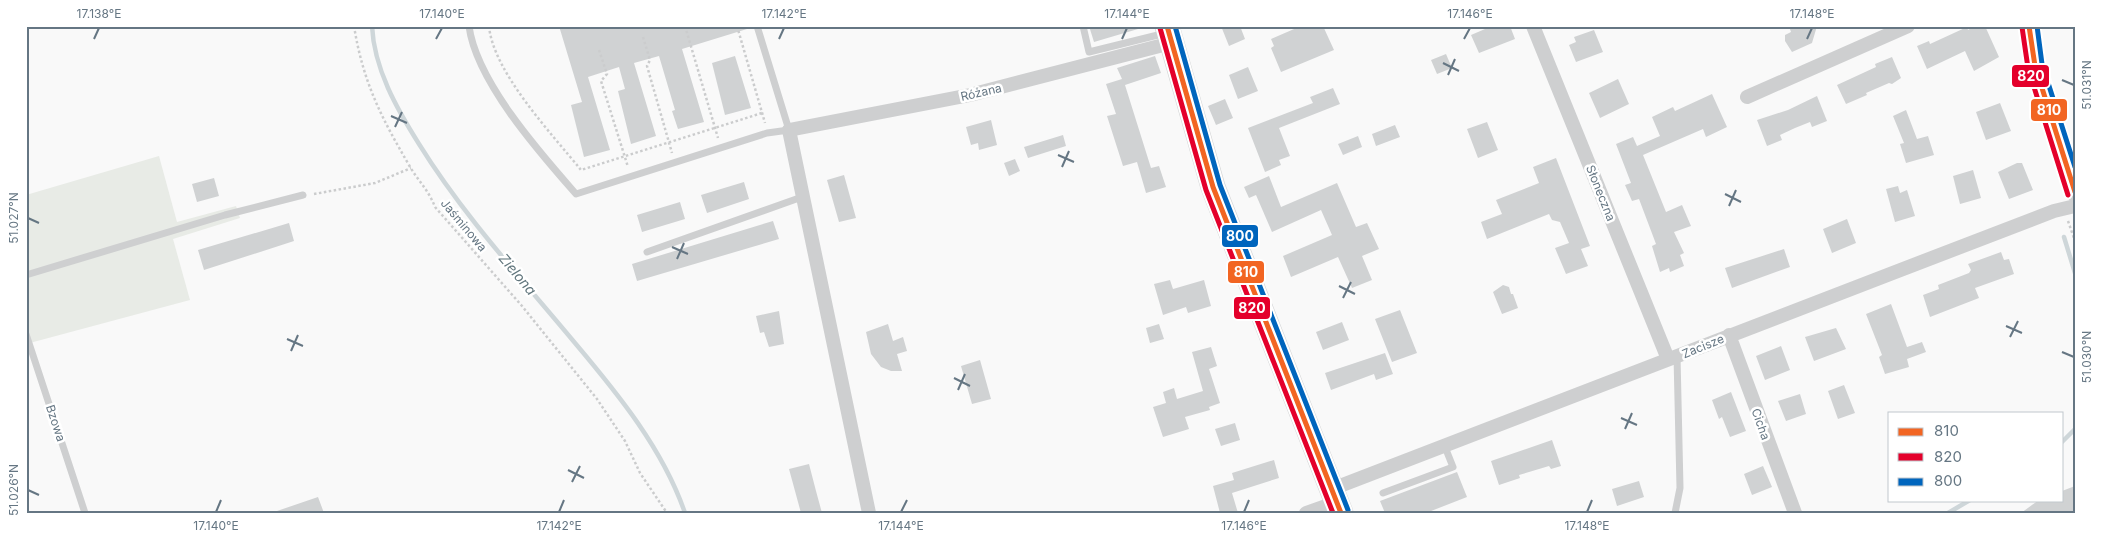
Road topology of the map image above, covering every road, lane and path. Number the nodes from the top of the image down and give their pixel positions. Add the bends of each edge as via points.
1 (354, 26) edge
2 (469, 26) edge
3 (489, 26) edge
4 (685, 26) edge
5 (737, 26) edge
6 (757, 26) edge
7 (1083, 26) edge
8 (1533, 26) edge
9 (1908, 26) edge
10 (2029, 26) edge
11 (1169, 34) edge
12 (643, 37) dead end
13 (599, 50) dead end
14 (1748, 97) dead end
15 (762, 113) junction
16 (715, 128) junction
17 (789, 130) junction
18 (767, 132) junction
19 (669, 142) junction
20 (721, 147) junction
21 (625, 156) junction
22 (675, 161) junction
23 (411, 168) junction
24 (631, 176) junction
25 (2075, 193) edge
26 (303, 195) joint
27 (802, 197) junction
28 (2075, 206) edge
29 (2062, 218) dead end
30 (2075, 241) edge
31 (647, 252) dead end
32 (26, 275) edge
33 (26, 334) edge
34 (1728, 335) junction
35 (1672, 358) junction
36 (1445, 447) junction
37 (1383, 493) dead end
38 (1336, 501) edge
39 (84, 513) edge
40 (667, 513) edge
41 (869, 513) edge
42 (1306, 513) edge
43 (1675, 513) edge
44 (1795, 513) edge

1 - 23 path, Jaśminowa via 368,87
2 - 24 lane via 470,38 489,80 514,119 576,194
3 - 21 path via 507,73 581,170
4 - 16 path
5 - 15 path
6 - 17 lane
7 - 11 lane via 1089,52
8 - 35 street, Słoneczna
9 - 14 street
10 - 25 street via 2035,66
11 - 17 street, Różana via 970,95
11 - 38 main road via 1213,188
12 - 19 path via 650,60 647,66
13 - 21 path via 607,74 601,81
15 - 16 path
15 - 18 path
16 - 19 path
16 - 20 path
17 - 18 lane
17 - 27 street
18 - 20 lane
19 - 21 path
19 - 22 path
20 - 22 lane
21 - 24 path
22 - 24 lane
23 - 26 path via 375,183
23 - 40 path, Jaśminowa via 428,190 435,207 598,399
26 - 32 lane
27 - 31 lane
27 - 41 street
28 - 34 street, Zacisze via 2054,210
29 - 30 path via 2068,218
33 - 39 lane, Bzowa
34 - 35 street, Zacisze
34 - 44 street, Cicha
35 - 36 street, Zacisze
35 - 43 lane via 1680,488
36 - 37 lane via 1453,467
36 - 38 street, Zacisze
38 - 42 street, Zacisze

